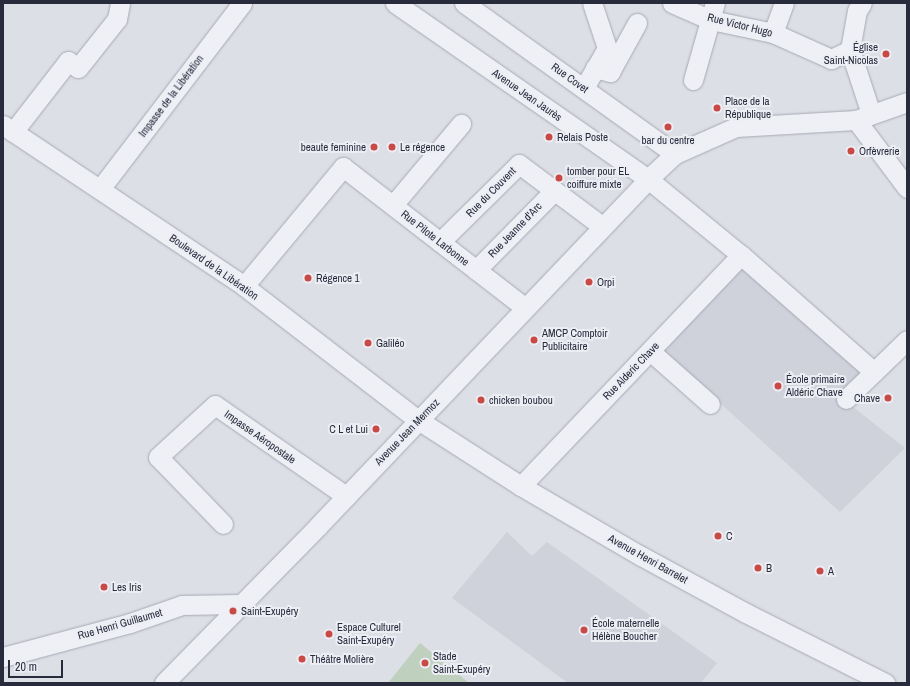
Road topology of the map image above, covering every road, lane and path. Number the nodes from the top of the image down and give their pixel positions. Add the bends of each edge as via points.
1 (120, 3) edge
2 (242, 3) edge
3 (395, 3) edge
4 (464, 3) edge
5 (488, 3) edge
6 (592, 3) edge
7 (672, 3) edge
8 (784, 3) edge
9 (862, 3) edge
10 (713, 11) edge
11 (638, 23) dead end
12 (499, 28) junction
13 (773, 33) junction
14 (850, 50) junction
15 (595, 68) junction
16 (693, 80) dead end
17 (584, 88) junction
18 (907, 102) edge
19 (864, 117) junction
20 (461, 124) dead end
21 (8, 129) edge
22 (675, 154) junction
23 (648, 179) junction
24 (907, 188) edge
25 (100, 189) junction
26 (554, 191) junction
27 (393, 205) junction
28 (602, 226) junction
29 (440, 242) junction
30 (741, 255) junction
31 (476, 270) junction
32 (244, 286) junction
33 (524, 307) junction
34 (907, 340) edge
35 (650, 351) junction
36 (874, 372) junction
37 (846, 399) dead end
38 (710, 404) dead end
39 (418, 420) junction
40 (521, 486) junction
41 (346, 496) junction
42 (223, 524) dead end
43 (240, 604) junction
44 (3, 657) edge
45 (164, 683) edge
46 (885, 683) edge

1 - 21 street via 117,19 78,68 68,61
2 - 25 street, Impasse de la Libération
3 - 23 street, Avenue Jean Jaurès
4 - 12 street, Rue Covet
5 - 12 street
6 - 15 street via 607,48
7 - 10 street, Rue Victor Hugo
8 - 13 street
9 - 14 street
10 - 13 street, Rue Victor Hugo
10 - 16 street
11 - 15 street via 610,72
12 - 17 street, Rue Covet
13 - 14 street, Rue Victor Hugo via 831,59
14 - 19 street
15 - 17 street
17 - 22 street, Rue Covet
18 - 19 street
19 - 22 street via 736,127
19 - 24 street
20 - 27 street, Rue Pilote Larbonne
21 - 25 street, Boulevard de la Libération
22 - 23 street
23 - 28 street, Avenue Jean Mermoz
23 - 30 street
25 - 32 street, Boulevard de la Libération
26 - 28 street, Rue du Couvent
26 - 29 street, Rue du Couvent via 519,164
26 - 31 street, Rue Jeanne d'Arc
27 - 29 street, Rue Pilote Larbonne
27 - 32 street via 343,167
28 - 33 street, Avenue Jean Mermoz
29 - 31 street, Rue Pilote Larbonne
30 - 35 street, Rue Alderic Chave
30 - 36 street
31 - 33 street, Rue Pilote Larbonne
32 - 39 street, Boulevard de la Libération
33 - 39 street, Avenue Jean Mermoz
34 - 36 street
35 - 38 street
35 - 40 street, Rue Alderic Chave
36 - 37 street
39 - 40 street, Avenue Henri Barrelet
39 - 41 street, Avenue Jean Mermoz
40 - 46 street, Avenue Henri Barrelet via 746,613
41 - 42 street, Impasse Aéropostale via 215,405 158,457
41 - 43 street, Avenue Jean Mermoz
43 - 44 street, Rue Henri Guillaumet via 182,605 130,623
43 - 45 street, Avenue Jean Mermoz

